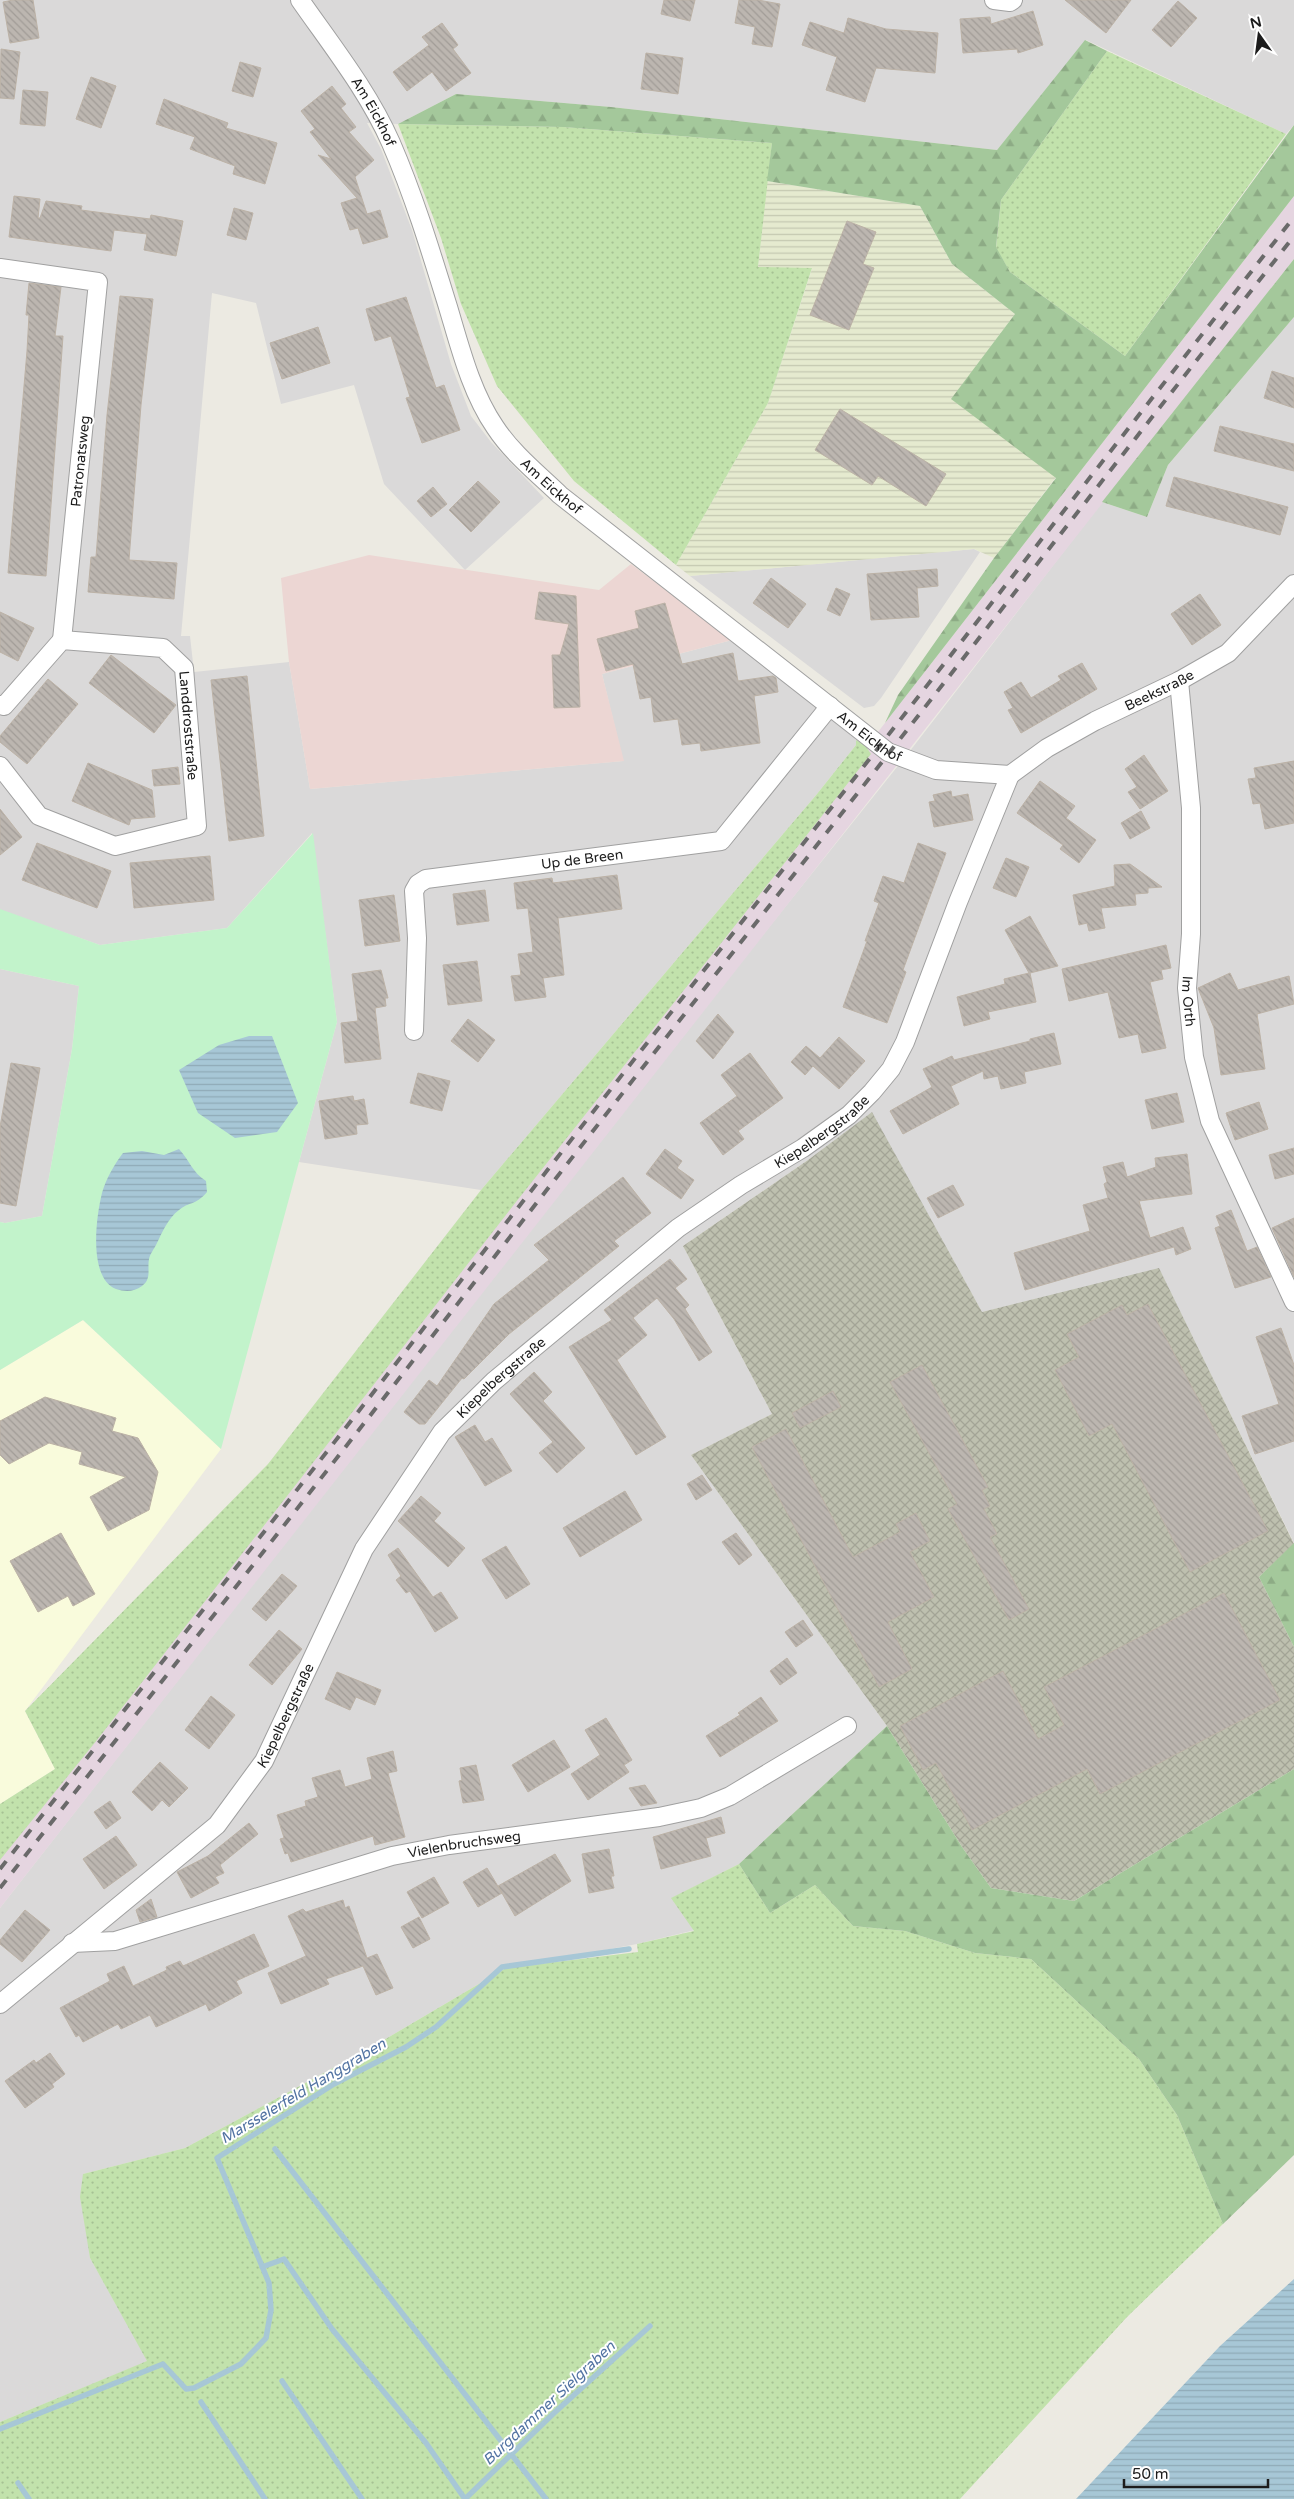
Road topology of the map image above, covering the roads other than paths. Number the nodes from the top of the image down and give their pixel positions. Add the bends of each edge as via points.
1 (300, 0) edge
2 (994, 0) edge
3 (1013, 0) edge
4 (0, 268) edge
5 (1294, 584) edge
6 (62, 640) junction
7 (1179, 681) junction
8 (0, 705) edge
9 (830, 706) junction
10 (0, 766) edge
11 (1010, 775) junction
12 (414, 1031) dead end
13 (1294, 1302) edge
14 (846, 1726) dead end
15 (72, 1943) junction
16 (0, 2004) edge

1 - 9 street, Am Eickhof via 370,101 391,144 429,245 461,349 494,426 518,455 560,495
2 - 3 street
4 - 6 street, Patronatsweg via 98,282
5 - 7 street, Beekstraße via 1228,653
6 - 8 street via 4,706
6 - 10 street, Landdroststraße via 163,648 184,668 197,826 115,846 39,816
7 - 11 street, Beekstraße via 1055,743
7 - 13 street, Im Orth via 1191,808 1188,988 1194,1057 1210,1121
9 - 11 street, Am Eickhof via 888,752 936,770
9 - 12 street, Up de Breen via 721,841 436,878 418,884 414,890 417,938
11 - 15 street, Kiepelbergstraße via 905,1042 872,1092 849,1115 803,1148 678,1228 494,1381 442,1432 364,1549 264,1761 217,1825
14 - 15 street, Vielenbruchsweg via 730,1796 701,1808 392,1856 115,1941
15 - 16 street, Kiepelbergstraße

